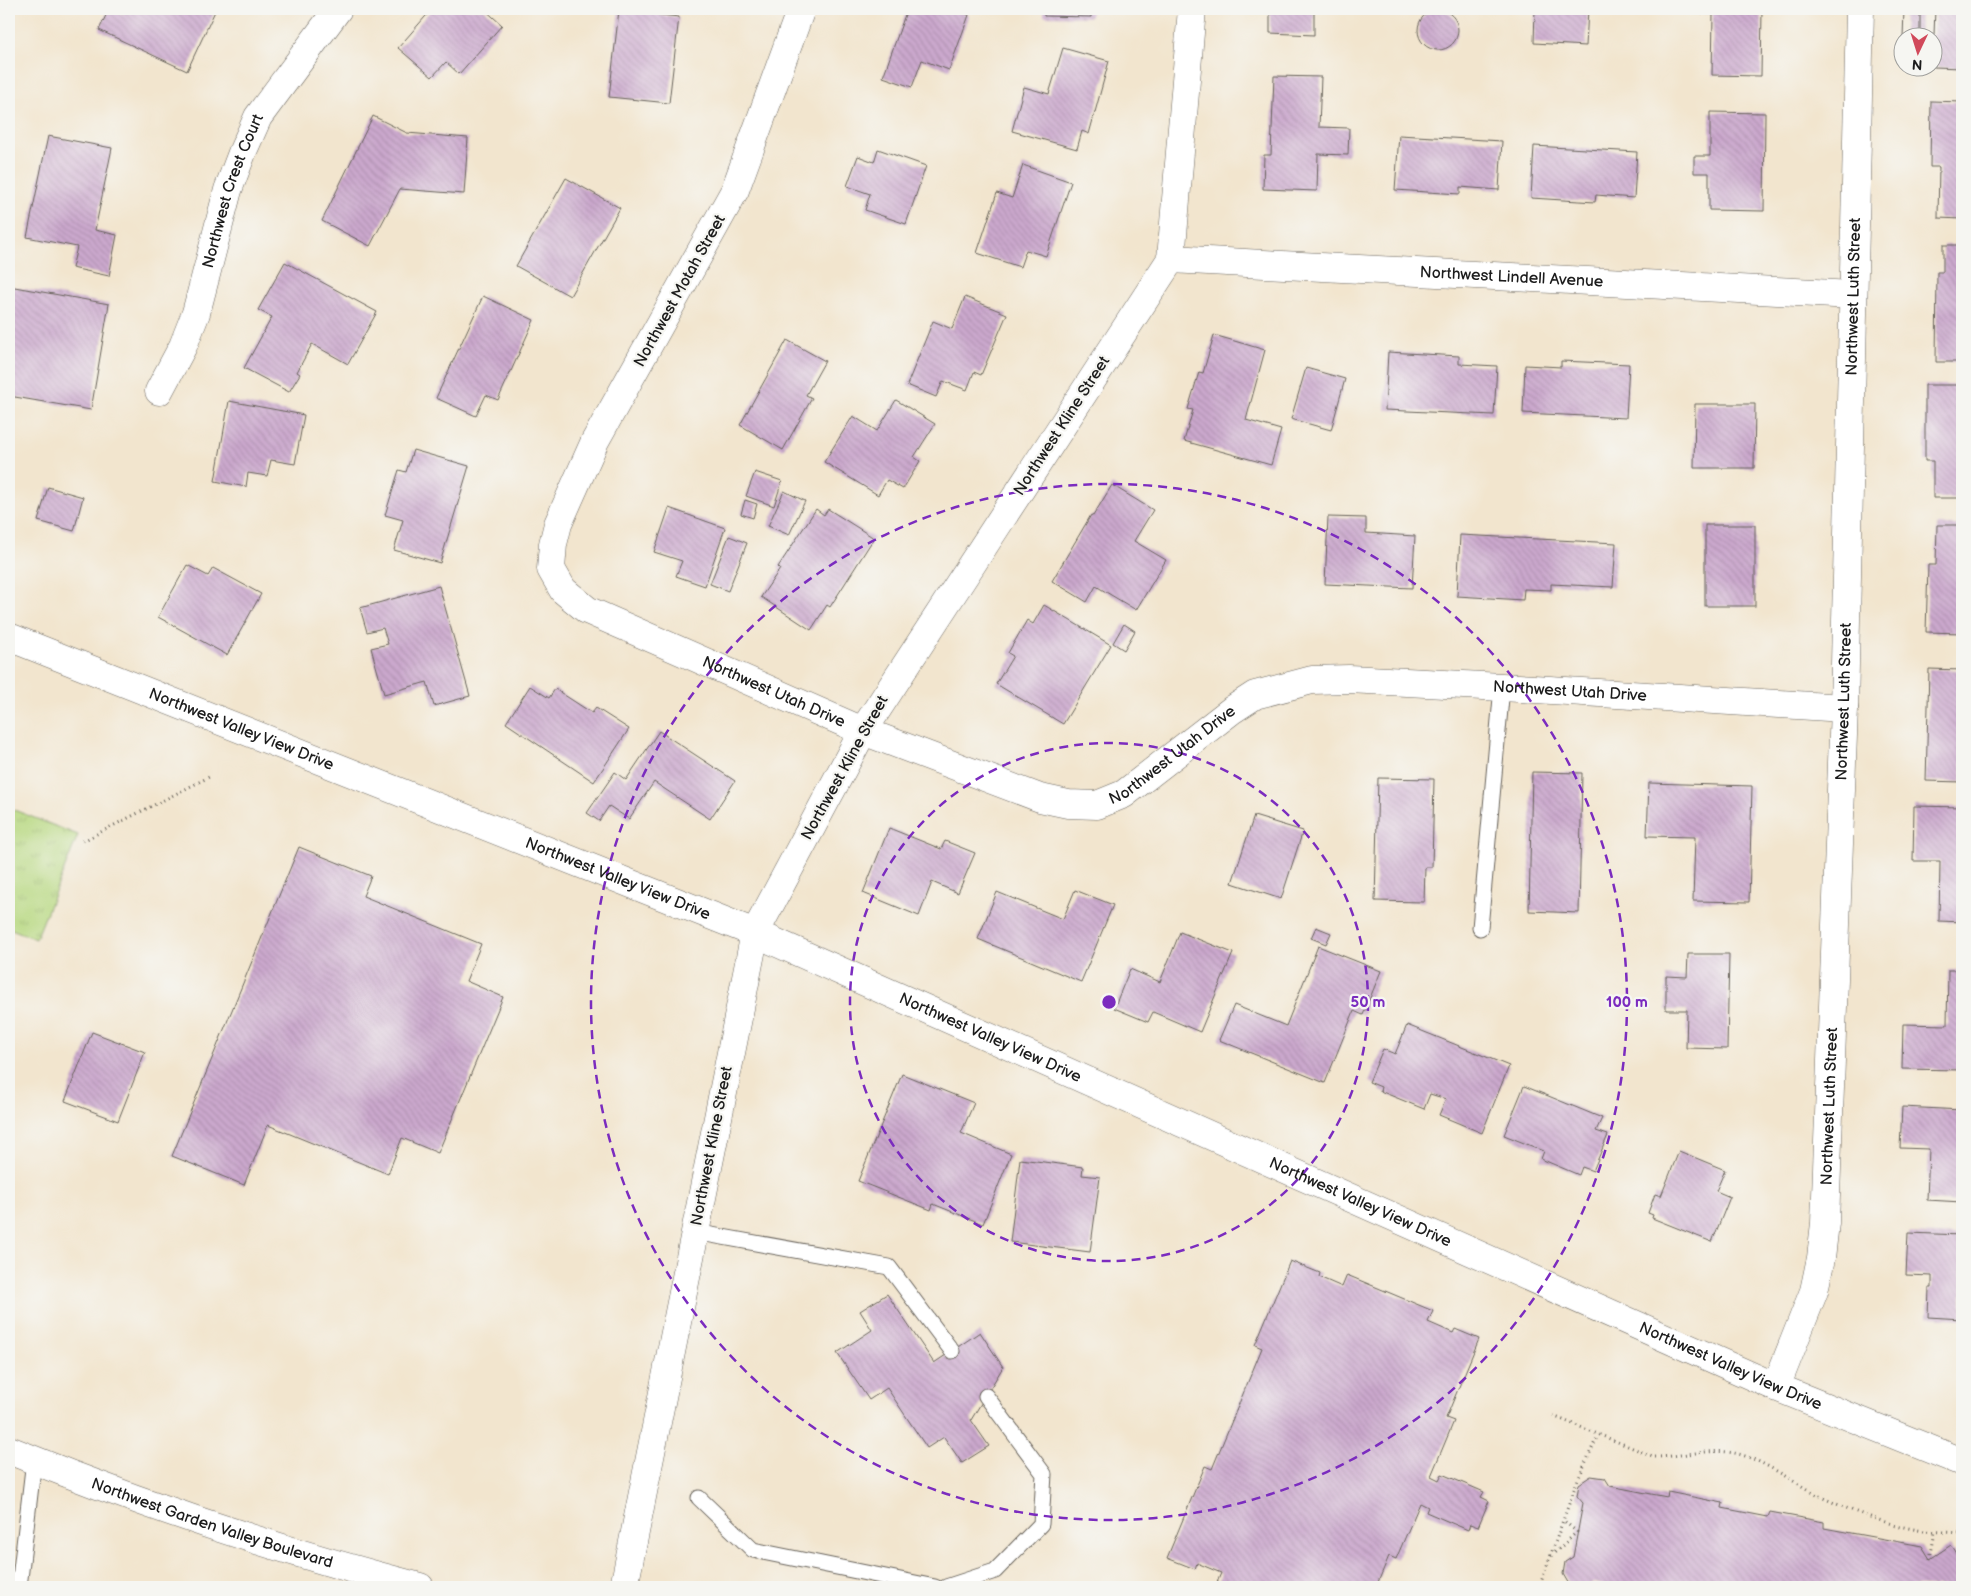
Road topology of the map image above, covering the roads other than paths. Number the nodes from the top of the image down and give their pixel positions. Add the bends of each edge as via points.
1 (338, 9) edge
2 (801, 9) edge
3 (1192, 9) edge
4 (1860, 9) edge
5 (1171, 259) junction
6 (1853, 296) junction
7 (159, 391) dead end
8 (551, 569) joint
9 (9, 637) edge
10 (1502, 687) junction
11 (1844, 708) junction
12 (863, 731) junction
13 (1480, 928) dead end
14 (755, 933) junction
15 (695, 1232) junction
16 (952, 1351) dead end
17 (1776, 1387) junction
18 (986, 1396) dead end
19 (9, 1450) edge
20 (34, 1460) junction
21 (1962, 1462) edge
22 (699, 1498) dead end
23 (19, 1587) edge
24 (420, 1587) edge
25 (624, 1587) edge
26 (935, 1587) edge
27 (946, 1587) edge

1 - 7 street, Northwest Crest Court via 258,117 228,190 196,313
2 - 8 street, Northwest Motah Street via 735,190 595,441 558,524
3 - 5 street, Northwest Kline Street
4 - 6 street, Northwest Luth Street
5 - 6 street, Northwest Lindell Avenue
5 - 12 street, Northwest Kline Street
6 - 11 street, Northwest Luth Street
8 - 12 street, Northwest Utah Drive via 563,590 587,610
9 - 14 street, Northwest Valley View Drive
10 - 11 street, Northwest Utah Drive
10 - 12 street, Northwest Utah Drive via 1312,680 1255,695 1124,794 1097,805 1068,804 1040,798
10 - 13 lane
11 - 17 street, Northwest Luth Street via 1825,1223 1814,1291
12 - 14 street, Northwest Kline Street
14 - 15 street, Northwest Kline Street
14 - 17 street, Northwest Valley View Drive
15 - 16 lane via 889,1267
15 - 25 street, Northwest Kline Street
17 - 21 street, Northwest Valley View Drive
18 - 27 lane via 1044,1474 1041,1524 995,1571
19 - 20 street, Northwest Garden Valley Boulevard
20 - 23 lane
20 - 24 street, Northwest Garden Valley Boulevard via 271,1545
22 - 26 lane via 753,1550

